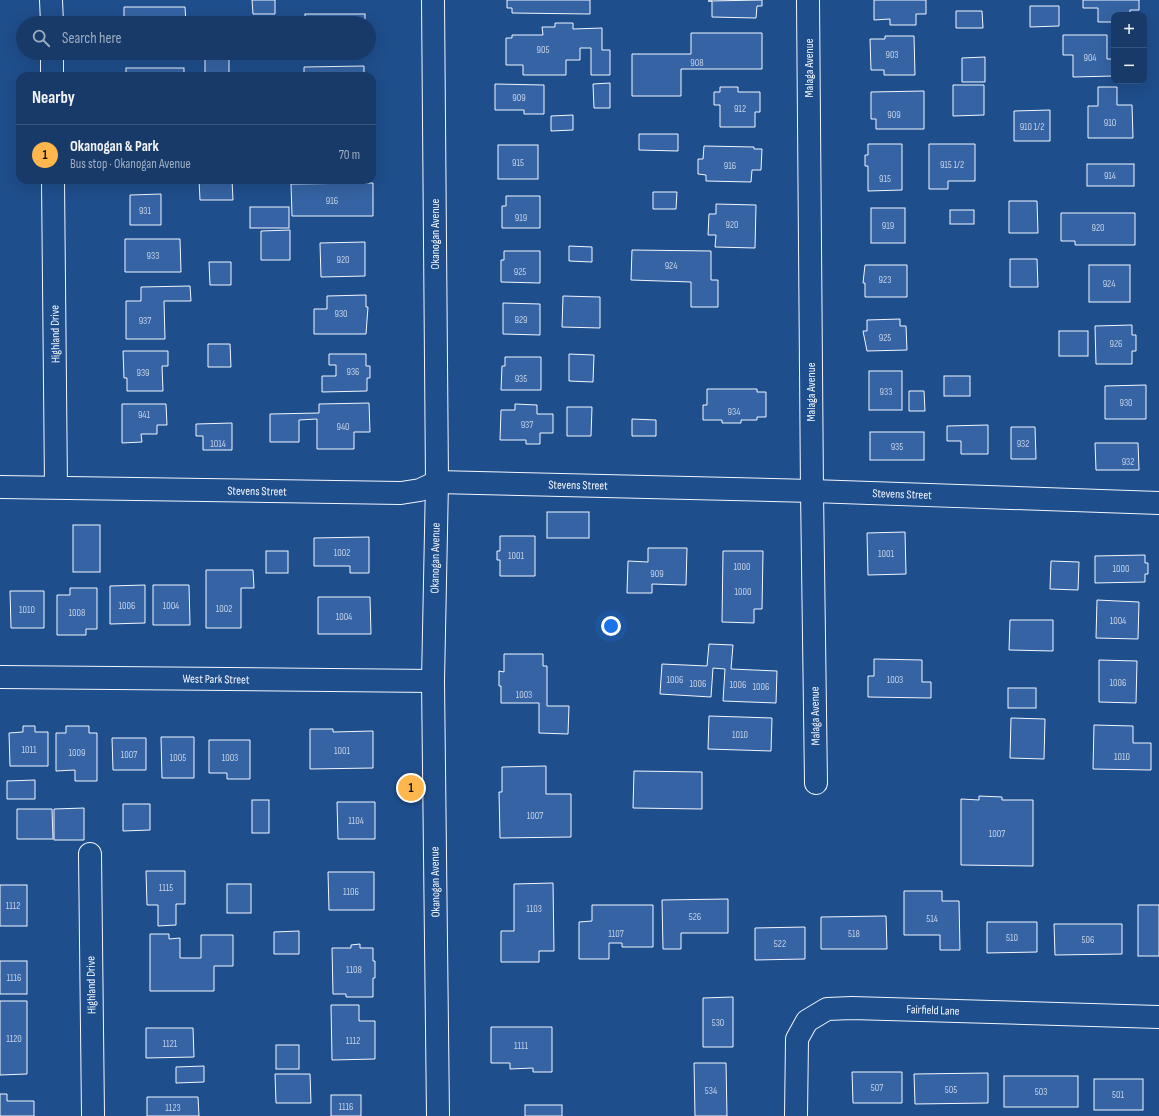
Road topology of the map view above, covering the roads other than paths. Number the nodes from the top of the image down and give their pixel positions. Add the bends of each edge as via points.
1 (51, 0) edge
2 (433, 0) edge
3 (808, 0) edge
4 (52, 16) edge
5 (52, 60) edge
6 (52, 72) edge
7 (53, 184) edge
8 (437, 482) junction
9 (0, 487) edge
10 (56, 487) junction
11 (812, 491) junction
12 (1159, 503) edge
13 (0, 677) edge
14 (433, 681) junction
15 (816, 783) dead end
16 (90, 854) dead end
17 (1159, 1017) edge
18 (93, 1116) edge
19 (438, 1116) edge
20 (796, 1116) edge

1 - 4 street
2 - 8 street, Okanogan Avenue
3 - 11 street, Malaga Avenue
5 - 6 street
7 - 10 street, Highland Drive
8 - 10 street, Stevens Street via 420,490 401,493
8 - 11 street, Stevens Street
8 - 14 street, Okanogan Avenue
9 - 10 street, Stevens Street
11 - 12 street, Stevens Street
11 - 15 street, Malaga Avenue
13 - 14 street, West Park Street
14 - 19 street, Okanogan Avenue
16 - 18 street, Highland Drive
17 - 20 street, Fairfield Lane via 827,1009 807,1022 797,1039

